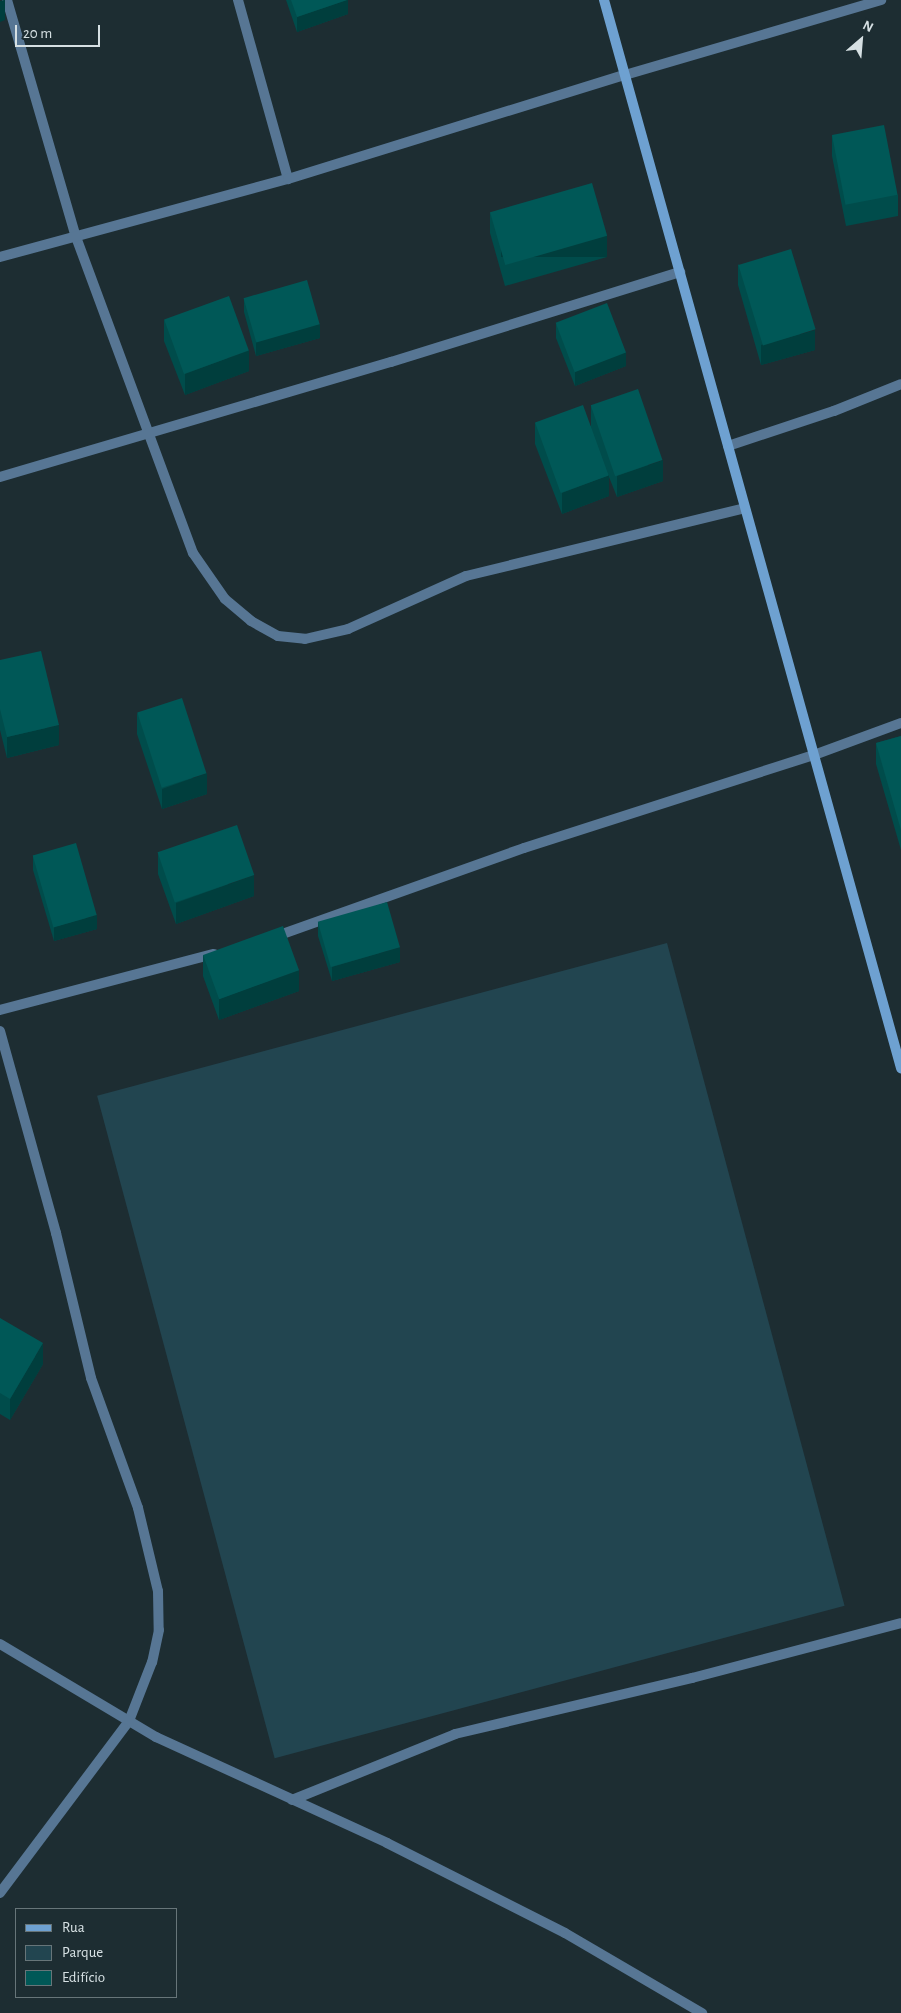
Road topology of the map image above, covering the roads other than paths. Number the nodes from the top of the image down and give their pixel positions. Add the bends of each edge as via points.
1 (7, 0) edge
2 (238, 0) edge
3 (604, 0) edge
4 (881, 0) edge
5 (625, 75) junction
6 (288, 179) junction
7 (76, 237) junction
8 (0, 257) edge
9 (680, 272) junction
10 (901, 384) edge
11 (150, 434) junction
12 (728, 446) junction
13 (0, 477) edge
14 (746, 508) junction
15 (901, 723) edge
16 (814, 755) junction
17 (259, 943) edge
18 (221, 953) edge
19 (0, 1010) edge
20 (0, 1031) edge
21 (901, 1068) edge
22 (901, 1623) edge
23 (0, 1644) edge
24 (129, 1721) junction
25 (292, 1800) junction
26 (0, 1893) edge
27 (702, 2013) edge

1 - 7 street
2 - 6 street
3 - 5 main road
4 - 5 street
5 - 6 street
5 - 9 main road
6 - 7 street
7 - 8 street
7 - 11 street
9 - 11 street
9 - 12 main road
10 - 12 street via 834,411
11 - 13 street
11 - 14 street via 192,554 225,599 251,621 278,636 305,639 348,629 466,576
12 - 14 main road
14 - 16 main road
15 - 16 street
16 - 17 street via 524,848
16 - 21 main road
18 - 19 street
20 - 24 street via 56,1233 91,1378 138,1508 158,1591 159,1630 152,1662
22 - 25 street via 692,1678 455,1734
23 - 24 street
24 - 25 street
24 - 26 street
25 - 27 street via 387,1843 565,1933

